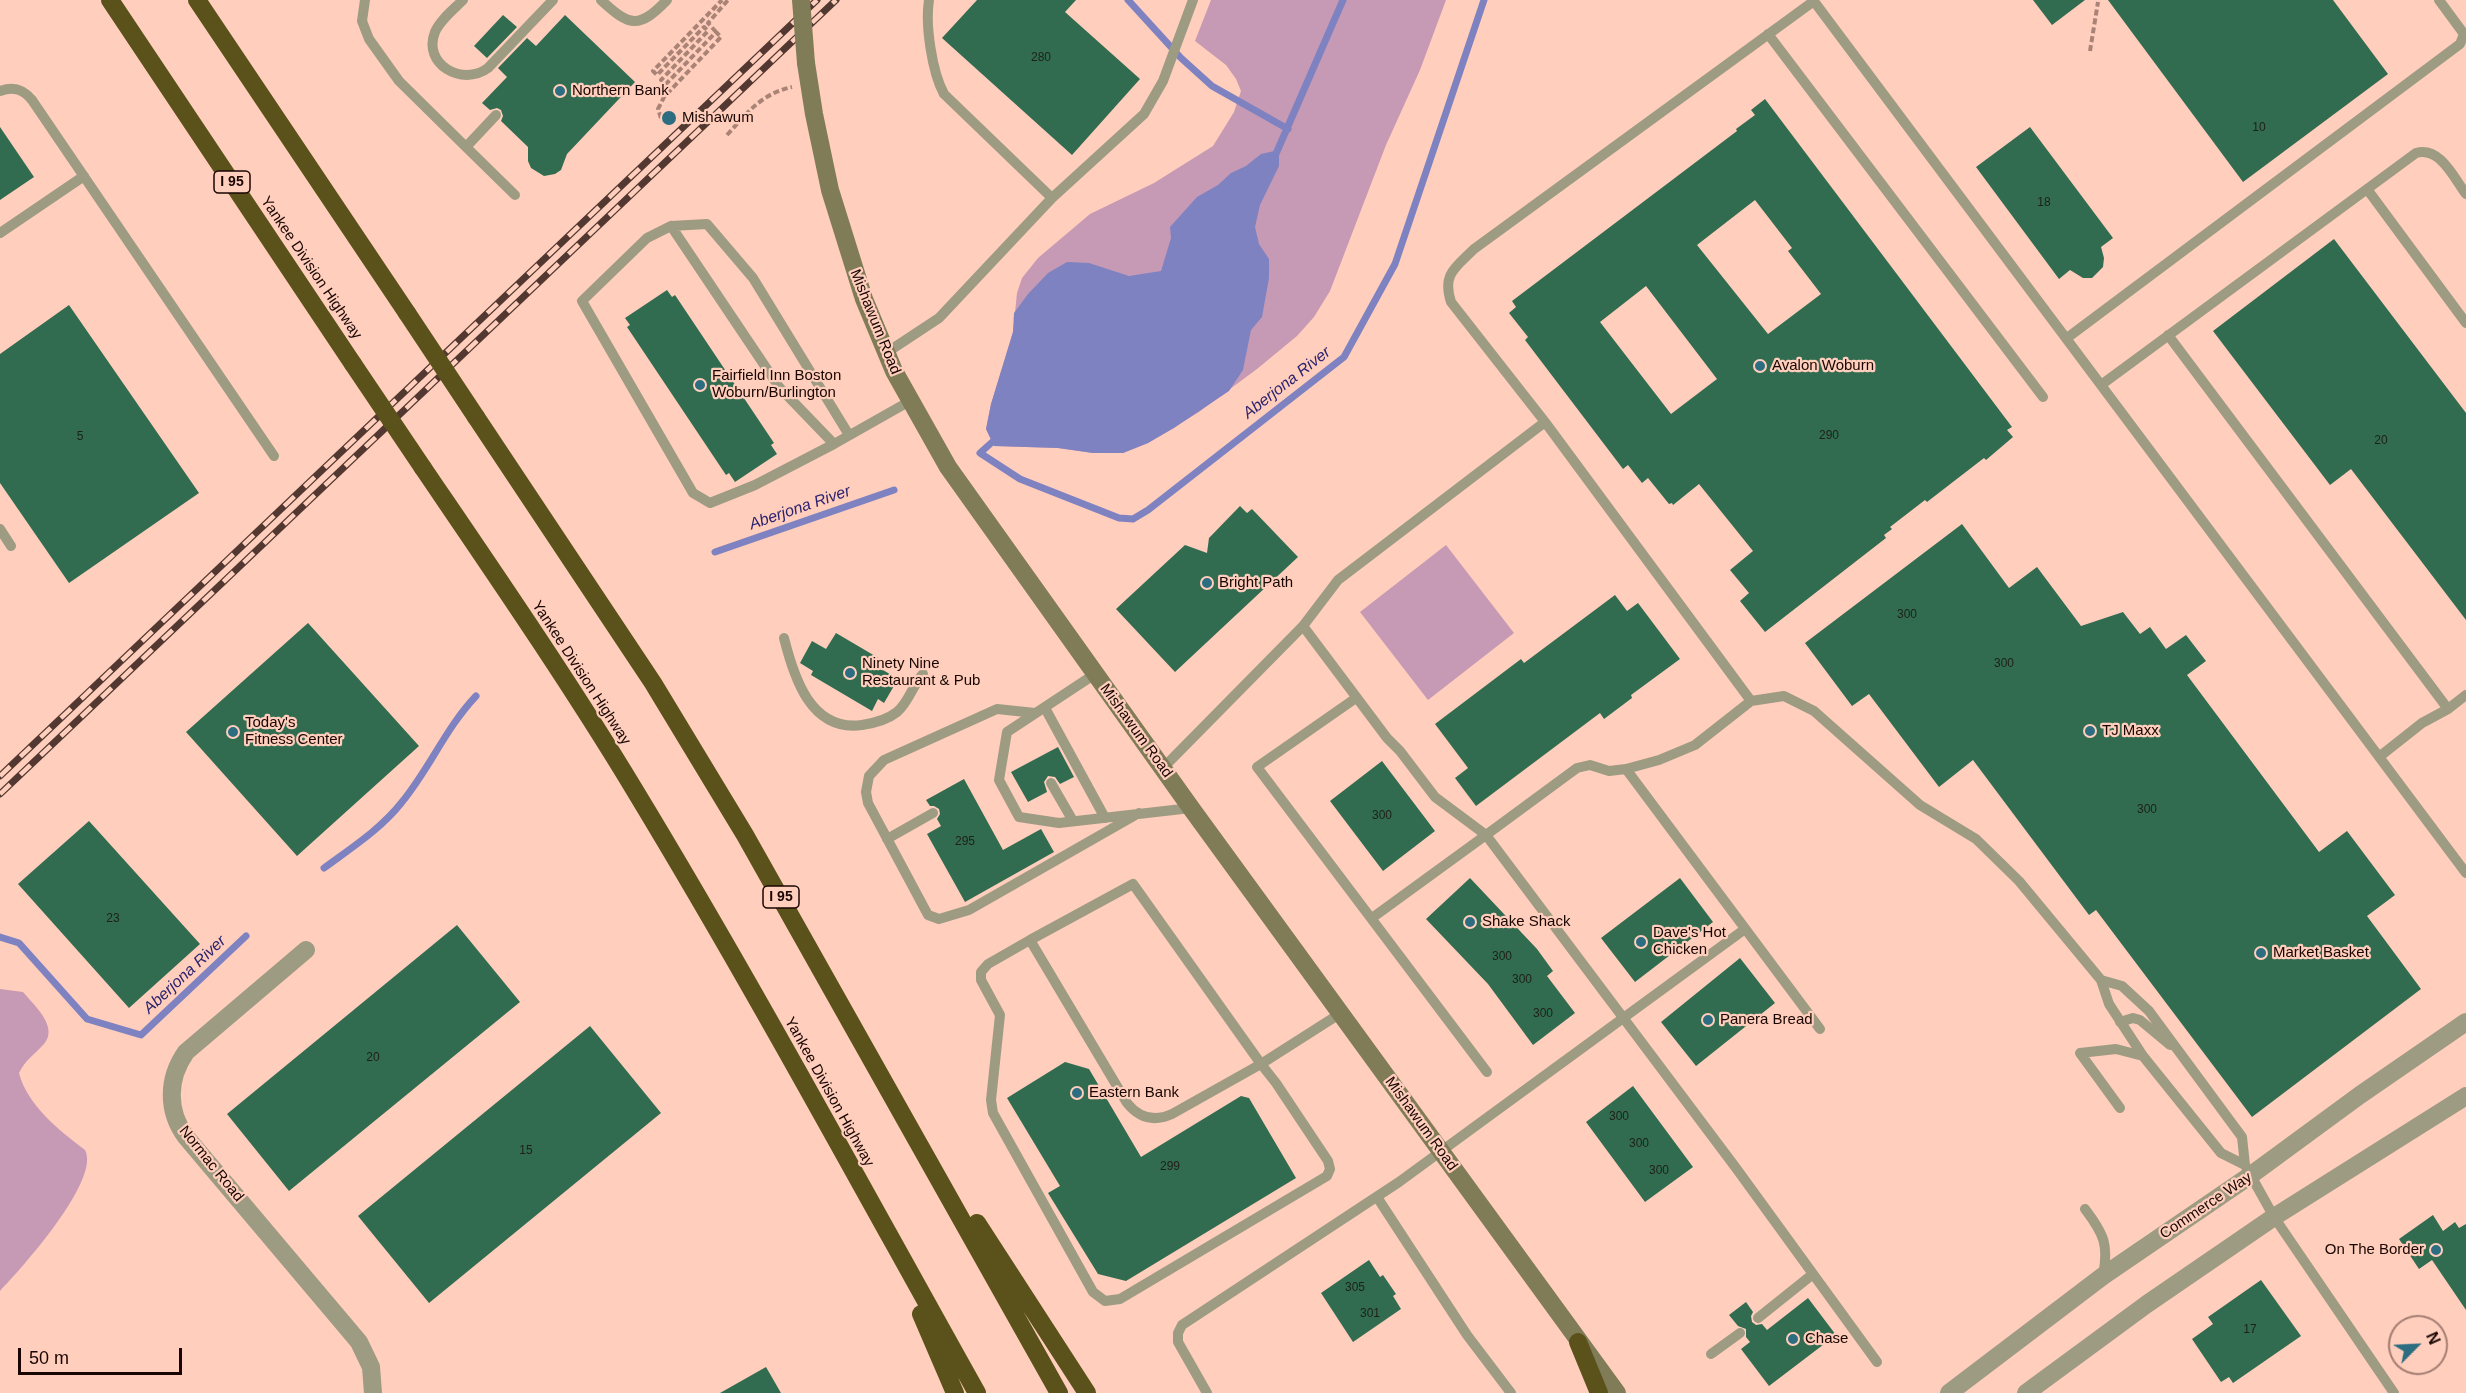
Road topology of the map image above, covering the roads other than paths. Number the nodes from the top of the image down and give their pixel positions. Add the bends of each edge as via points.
1 (110, 0) edge
2 (197, 0) edge
3 (364, 0) edge
4 (463, 0) edge
5 (553, 0) edge
6 (602, 0) edge
7 (667, 0) edge
8 (801, 0) edge
9 (929, 0) edge
10 (1193, 0) edge
11 (2439, 0) edge
12 (1813, 1) edge
13 (1767, 34) junction
14 (0, 91) edge
15 (495, 115) dead end
16 (466, 147) junction
17 (84, 176) junction
18 (2367, 189) junction
19 (2466, 194) edge
20 (515, 195) dead end
21 (1052, 198) junction
22 (671, 226) junction
23 (0, 233) edge
24 (2466, 323) edge
25 (2168, 335) junction
26 (2067, 338) junction
27 (886, 353) junction
28 (2101, 385) junction
29 (2043, 397) dead end
30 (910, 402) junction
31 (1545, 422) junction
32 (849, 435) junction
33 (834, 444) junction
34 (274, 456) dead end
35 (0, 529) edge
36 (11, 546) dead end
37 (1302, 626) junction
38 (784, 638) dead end
39 (923, 674) dead end
40 (1095, 674) junction
41 (2466, 695) edge
42 (1356, 698) junction
43 (1751, 701) junction
44 (2448, 709) junction
45 (1040, 710) junction
46 (2379, 757) junction
47 (1162, 768) junction
48 (1626, 769) junction
49 (1051, 783) dead end
50 (1191, 808) junction
51 (933, 813) dead end
52 (1139, 813) junction
53 (1105, 818) junction
54 (1073, 821) junction
55 (1486, 835) junction
56 (887, 839) junction
57 (2466, 873) edge
58 (1371, 918) junction
59 (1745, 929) junction
60 (1030, 940) junction
61 (306, 950) dead end
62 (2101, 980) junction
63 (1341, 1013) junction
64 (1622, 1018) junction
65 (2120, 1022) junction
66 (2466, 1022) edge
67 (1820, 1029) dead end
68 (2182, 1055) junction
69 (2143, 1056) junction
70 (1261, 1064) junction
71 (1487, 1072) dead end
72 (882, 1076) junction
73 (2465, 1099) edge
74 (2120, 1108) dead end
75 (1441, 1150) junction
76 (2248, 1170) junction
77 (1377, 1197) junction
78 (2085, 1209) dead end
79 (2274, 1217) junction
80 (883, 1224) junction
81 (1813, 1274) junction
82 (2103, 1276) junction
83 (1758, 1318) dead end
84 (1740, 1334) dead end
85 (1578, 1342) junction
86 (1711, 1354) dead end
87 (1877, 1362) dead end
88 (373, 1393) edge
89 (955, 1393) edge
90 (977, 1393) edge
91 (1059, 1393) edge
92 (1087, 1393) edge
93 (1207, 1393) edge
94 (1511, 1393) edge
95 (1599, 1393) edge
96 (1617, 1393) edge
97 (1949, 1393) edge
98 (2026, 1393) edge
99 (2394, 1393) edge

1 - 80 highway, Yankee Division Highway / I 95, bridge via 540,642 634,789
2 - 72 highway, I 95, bridge via 653,683
3 - 16 lane via 362,21 369,39 399,81
4 - 5 lane via 439,26 433,45 442,66 466,76 488,68
6 - 7 lane via 621,18 636,22 650,17
8 - 27 main road, Mishawum Road, bridge via 806,63 824,167 837,219
9 - 21 lane via 929,36 944,94
10 - 21 lane via 1171,62 1144,114
11 - 26 lane via 2464,34 2460,44
12 - 13 lane
12 - 26 lane
13 - 29 lane
13 - 31 lane via 1474,249 1452,271 1446,286 1451,302
14 - 17 lane via 15,89 29,96
15 - 16 lane
16 - 20 lane
17 - 23 lane
17 - 34 lane
18 - 19 lane via 2416,153 2427,151 2440,159
18 - 24 lane
18 - 25 lane
21 - 27 lane via 939,318
22 - 32 lane via 707,224 745,268
22 - 33 lane via 779,387
22 - 33 lane via 647,238 582,301 693,493 710,503 755,485
25 - 28 lane
25 - 44 lane
26 - 28 lane
27 - 30 main road, Mishawum Road
28 - 46 lane
30 - 32 lane
30 - 40 main road, Mishawum Road via 948,467
31 - 37 lane via 1338,579
31 - 43 lane
32 - 33 lane
35 - 36 lane
37 - 42 lane
37 - 47 lane
38 - 39 lane via 799,685 821,714 839,725 860,725 892,716
40 - 45 lane
40 - 47 main road, Mishawum Road
41 - 44 lane
42 - 55 lane via 1435,797
42 - 58 lane via 1257,767
43 - 48 lane via 1695,745
43 - 62 lane via 1784,696 1814,711 1920,805 1976,839 2019,881
44 - 46 lane via 2422,723
45 - 53 lane
45 - 54 lane via 1007,732 999,780 1019,817 1059,823
45 - 56 lane via 997,709 879,763 869,776 866,792
46 - 57 lane
47 - 50 main road, Mishawum Road
48 - 55 lane via 1609,771 1590,765 1577,768
48 - 59 lane
49 - 54 lane
50 - 52 lane
50 - 63 main road, Mishawum Road
51 - 56 lane
52 - 53 lane
52 - 56 lane via 973,908 939,919 928,915
53 - 54 lane
55 - 58 lane
55 - 64 lane
58 - 71 lane
59 - 64 lane
59 - 67 lane
60 - 70 lane via 1133,884
60 - 70 lane via 1127,1103 1141,1115 1166,1117
60 - 70 lane via 987,964 981,972 982,982 1000,1015 991,1106 1093,1292 1101,1299 1120,1299 1327,1176 1328,1161
61 - 88 street, Normac Road via 186,1052 173,1075 172,1108 186,1137 359,1342 371,1368
62 - 65 lane
62 - 68 lane via 2122,986 2149,1011
63 - 70 lane
63 - 75 main road, Mishawum Road
64 - 75 lane
64 - 81 lane
65 - 68 lane via 2140,1020
65 - 69 lane
66 - 76 street, Commerce Way
68 - 76 lane via 2242,1137
69 - 74 lane via 2116,1049 2080,1053
69 - 76 lane via 2221,1153
72 - 91 highway, I 95
72 - 92 highway
73 - 79 street
75 - 77 lane
75 - 85 main road, Mishawum Road
76 - 79 lane
76 - 82 street, Commerce Way
77 - 93 lane via 1180,1328 1178,1342
77 - 94 lane via 1467,1335
78 - 82 lane via 2102,1231 2107,1254
79 - 98 street
79 - 99 lane
80 - 89 highway
80 - 90 highway, Yankee Division Highway / I 95
81 - 83 lane
81 - 87 lane
82 - 97 street, Commerce Way
84 - 86 lane
85 - 95 highway
85 - 96 main road, Mishawum Road

